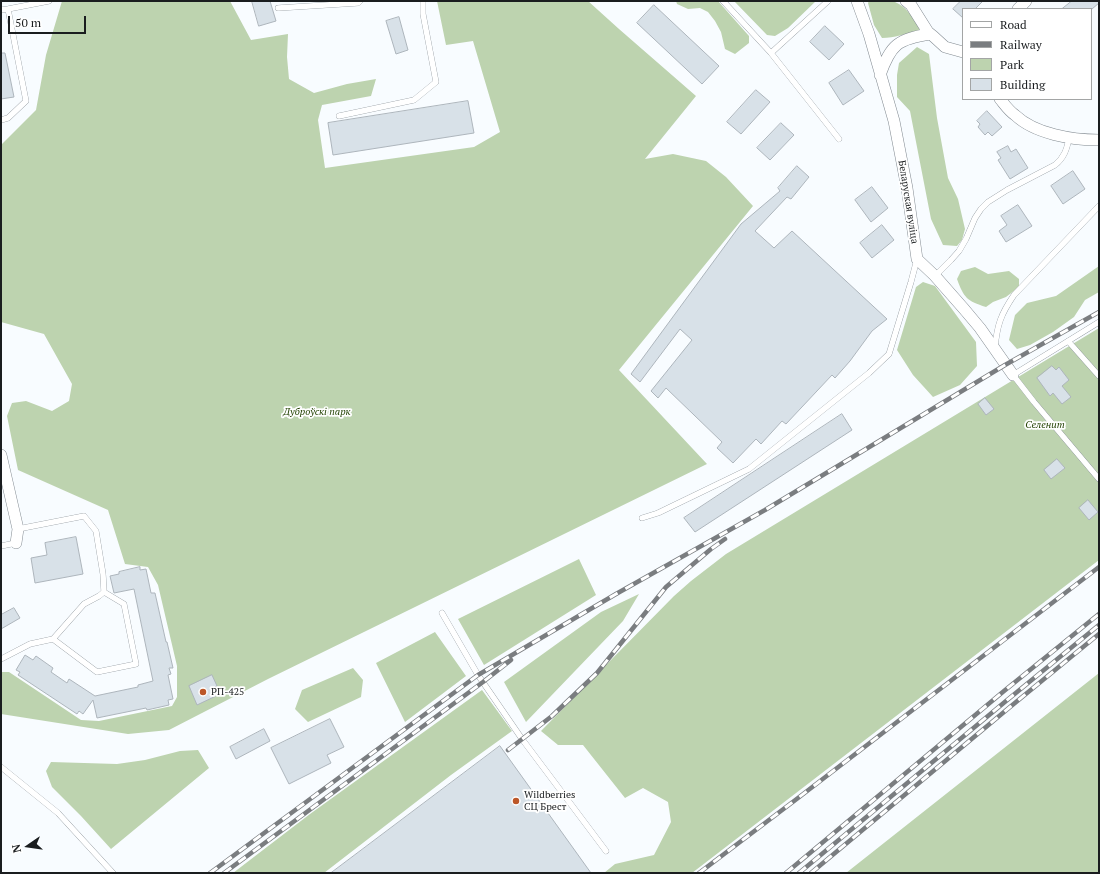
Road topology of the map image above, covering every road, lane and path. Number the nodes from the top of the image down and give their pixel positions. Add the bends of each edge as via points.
1 (49, 1) edge
2 (360, 1) edge
3 (423, 1) edge
4 (723, 1) edge
5 (828, 1) edge
6 (857, 1) edge
7 (909, 2) edge
8 (278, 8) dead end
9 (8, 9) junction
10 (1, 10) edge
11 (930, 34) junction
12 (771, 52) junction
13 (962, 52) edge
14 (880, 75) junction
15 (1001, 100) edge
16 (339, 116) dead end
17 (1, 120) edge
18 (1069, 138) junction
19 (839, 139) dead end
20 (1099, 140) edge
21 (1099, 206) edge
22 (917, 259) junction
23 (934, 276) junction
24 (1099, 322) edge
25 (1068, 341) junction
26 (995, 350) junction
27 (1013, 375) junction
28 (1099, 376) edge
29 (1, 455) edge
30 (1099, 479) edge
31 (642, 518) dead end
32 (18, 529) junction
33 (16, 543) joint
34 (1, 546) edge
35 (104, 592) junction
36 (442, 613) dead end
37 (54, 639) junction
38 (1, 659) edge
39 (1, 767) edge
40 (606, 851) dead end
41 (113, 873) edge

1 - 9 lane
2 - 8 lane
3 - 16 lane via 423,14 436,82 414,100
4 - 12 lane
5 - 12 lane
6 - 14 street, Беларуская вуліца
7 - 11 street
9 - 10 lane
9 - 17 lane via 26,101 8,118
11 - 13 street via 945,47
11 - 14 street via 912,37 896,45 889,53
12 - 19 lane
14 - 22 street, Беларуская вуліца via 894,121
15 - 18 street via 1026,124
18 - 20 street
18 - 23 lane via 1060,161 997,196 981,209 959,251
21 - 26 lane via 1014,295 999,322
22 - 23 street
22 - 31 lane via 889,354 879,364 749,468 658,513
23 - 26 street via 964,309
24 - 25 lane
25 - 27 lane
25 - 28 lane
26 - 27 street
27 - 30 lane
29 - 32 street
32 - 33 street
32 - 35 lane via 84,516 96,531
33 - 34 lane
35 - 37 lane via 84,604
35 - 37 lane via 124,604 136,664 97,672
36 - 40 lane via 478,674 522,739
37 - 38 lane via 30,644
39 - 41 lane via 58,813

